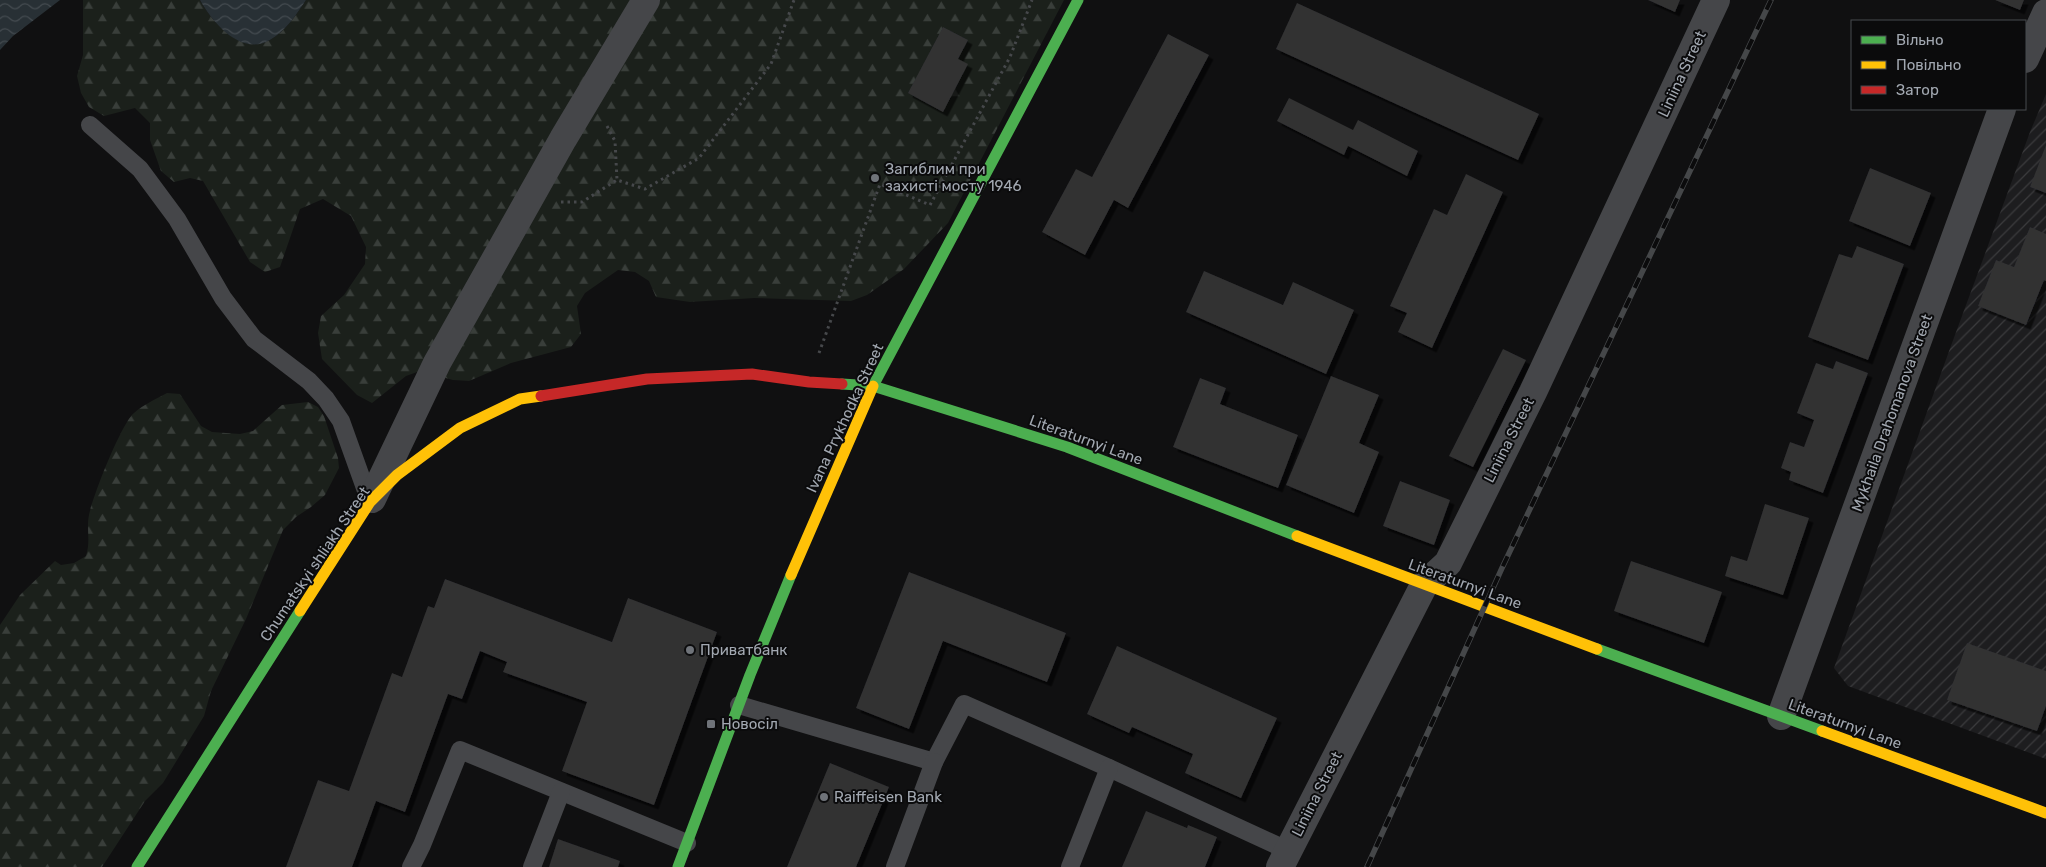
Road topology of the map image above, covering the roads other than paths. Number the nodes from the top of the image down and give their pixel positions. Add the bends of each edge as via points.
1 (646, 0) edge
2 (1078, 0) edge
3 (1716, 0) edge
4 (2046, 13) edge
5 (2026, 57) edge
6 (2002, 110) edge
7 (90, 125) dead end
8 (873, 386) junction
9 (370, 502) junction
10 (1424, 585) junction
11 (739, 705) junction
12 (1781, 716) junction
13 (934, 762) junction
14 (1110, 768) junction
15 (561, 792) junction
16 (2046, 813) edge
17 (688, 843) junction
18 (1284, 859) edge
19 (137, 867) edge
20 (411, 867) edge
21 (532, 867) edge
22 (678, 867) edge
23 (895, 867) edge
24 (1070, 867) edge

1 - 9 street via 437,363
2 - 8 main road, Ivana Prykhodka Street
3 - 10 street, Liniina Street via 1534,392 1448,562
4 - 5 street
6 - 12 street, Mykhaila Drahomanova Street
7 - 9 lane via 140,169 177,219 223,298 254,339 309,381 326,399 341,421
8 - 9 main road, Chumatskyi shliakh Street via 752,374 647,379 520,399 460,428 397,475
8 - 10 main road, Literaturnyi Lane via 1067,447
8 - 11 main road, Ivana Prykhodka Street via 807,535
9 - 19 main road, Chumatskyi shliakh Street
10 - 12 main road, Literaturnyi Lane
10 - 18 street, Liniina Street
11 - 13 lane
11 - 17 main road, Ivana Prykhodka Street
12 - 16 main road, Literaturnyi Lane
13 - 14 lane via 964,704
13 - 23 lane
14 - 18 lane
14 - 24 lane
15 - 17 lane
15 - 20 lane via 460,750
15 - 21 lane
17 - 22 main road, Ivana Prykhodka Street

